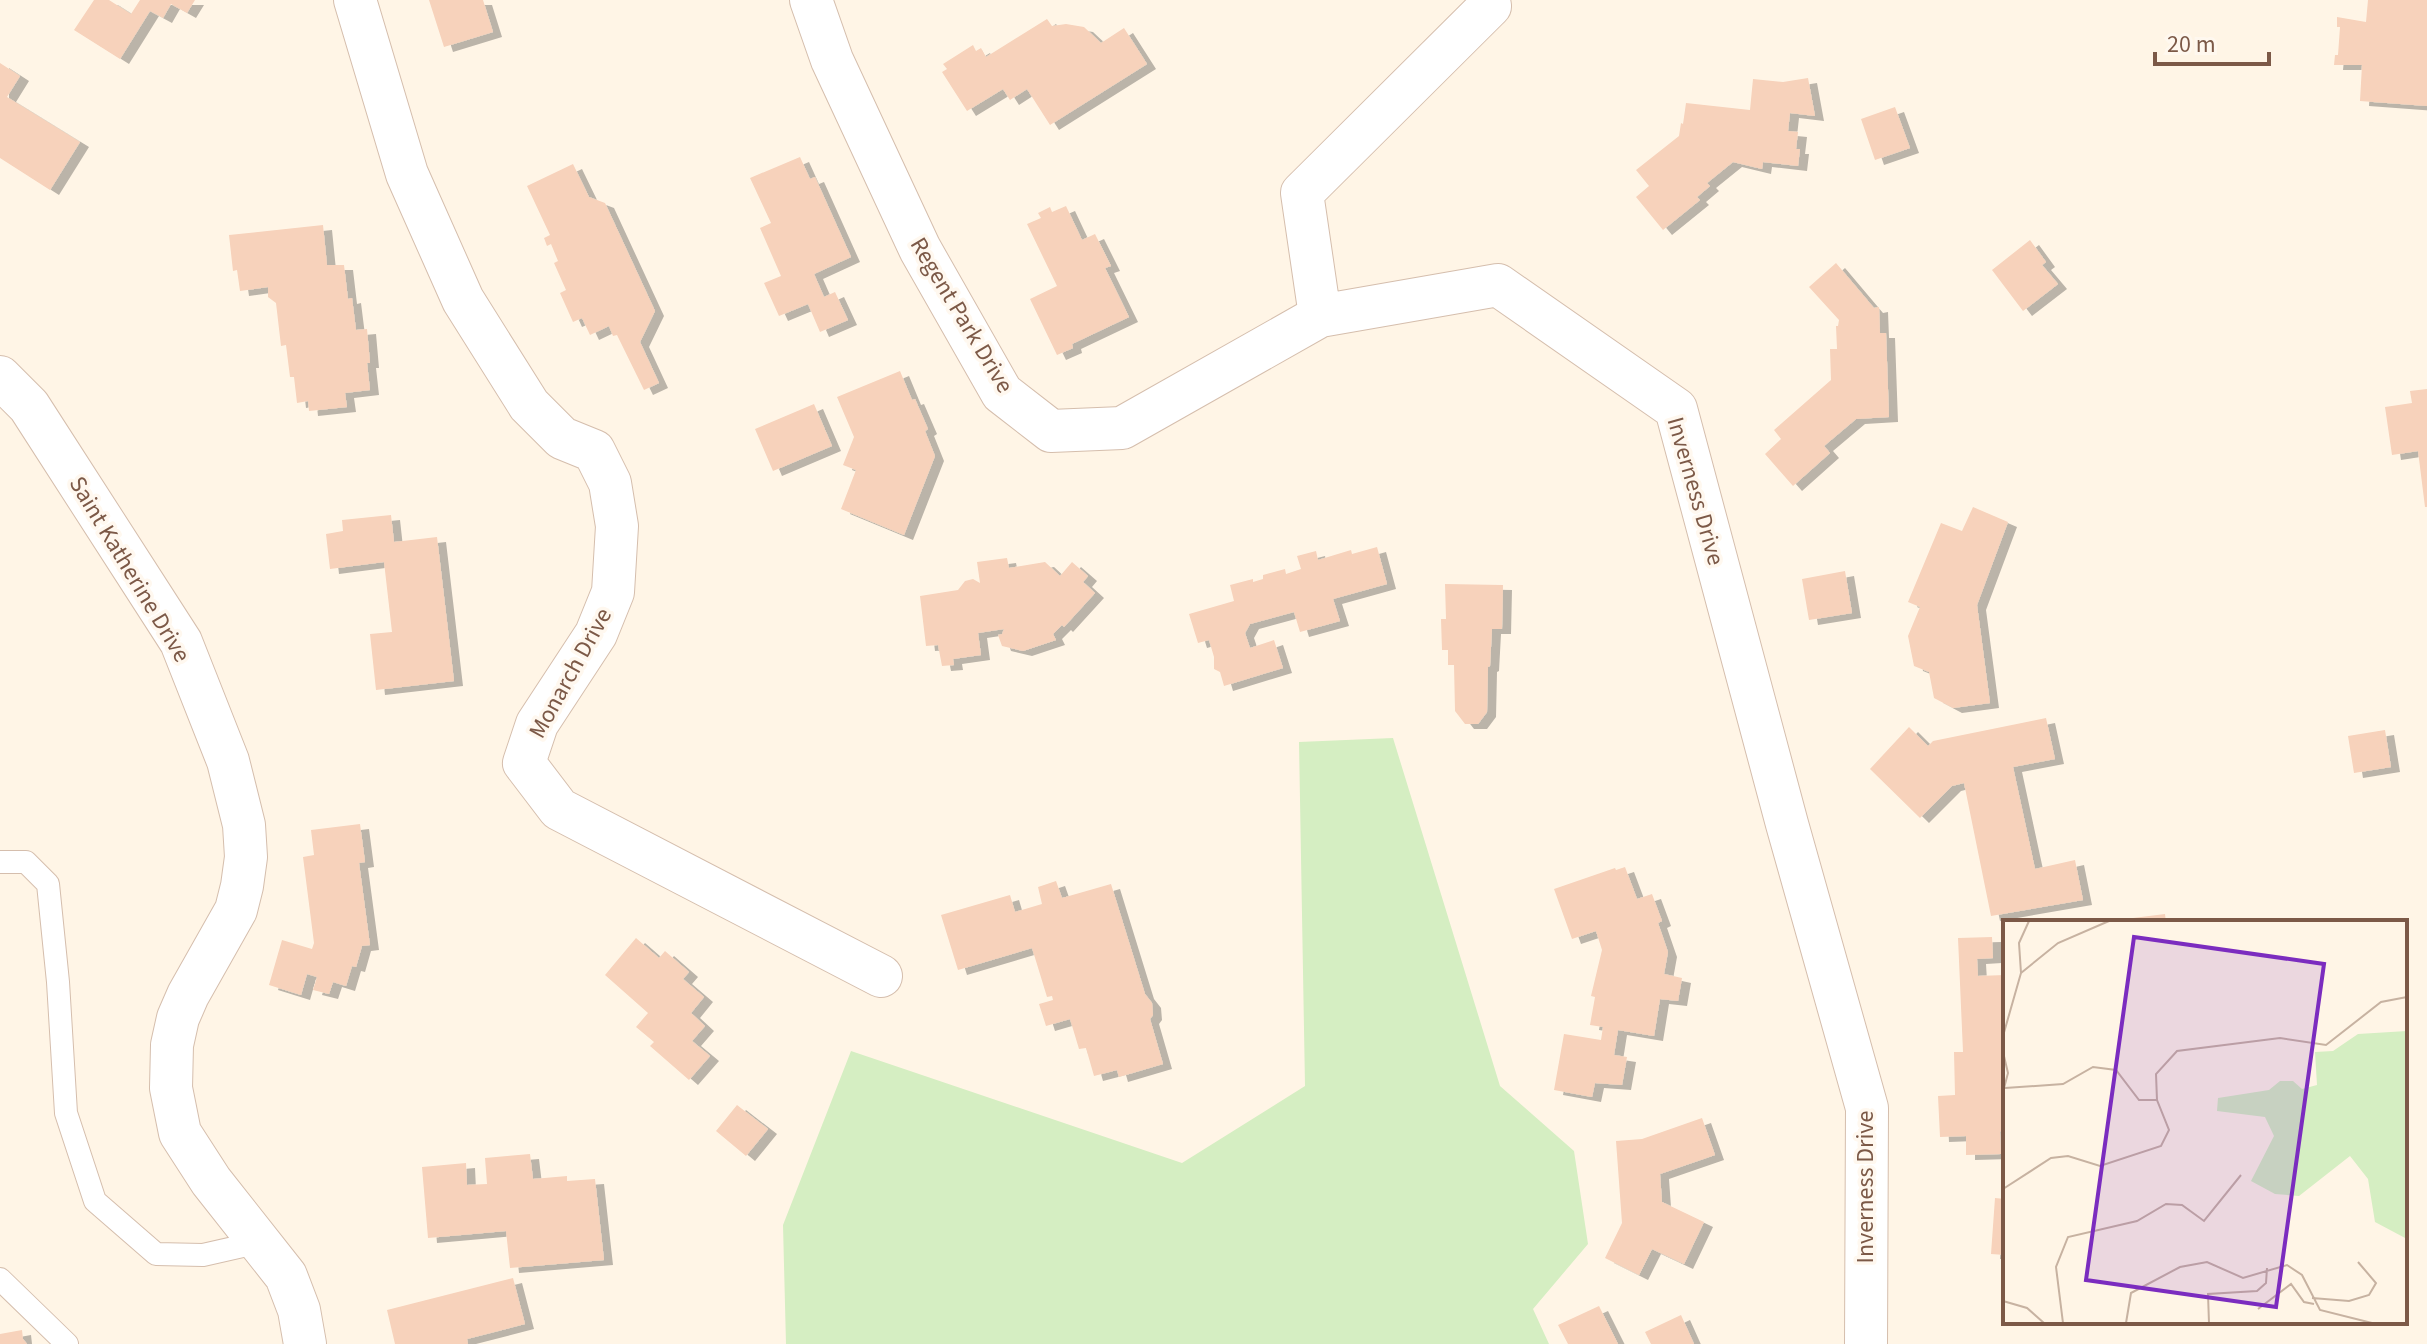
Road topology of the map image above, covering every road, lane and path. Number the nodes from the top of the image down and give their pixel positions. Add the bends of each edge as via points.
1 (355, 0) edge
2 (811, 0) edge
3 (1489, 0) edge
4 (1320, 316) junction
5 (0, 377) edge
6 (0, 862) edge
7 (881, 976) dead end
8 (260, 1242) junction
9 (0, 1279) edge
10 (67, 1344) edge
11 (305, 1344) edge
12 (1866, 1344) edge

1 - 7 street, Monarch Drive via 407,174 463,300 529,405 562,438 594,451 610,483 617,526 613,592 596,634 537,724 524,763 559,809
2 - 4 street, Regent Park Drive via 832,60 920,249 1002,393 1051,431 1122,428
3 - 4 street via 1490,6 1302,193
4 - 12 street, Inverness Drive via 1498,285 1676,409 1867,1108
5 - 8 street, Saint Katherine Drive via 29,406 181,642 228,761 244,825 242,886 236,910 178,1018 171,1088 180,1133
6 - 8 lane via 26,862 48,884 66,1113 95,1201 156,1254 203,1255
8 - 11 street, Saint Katherine Drive via 286,1276
9 - 10 lane

